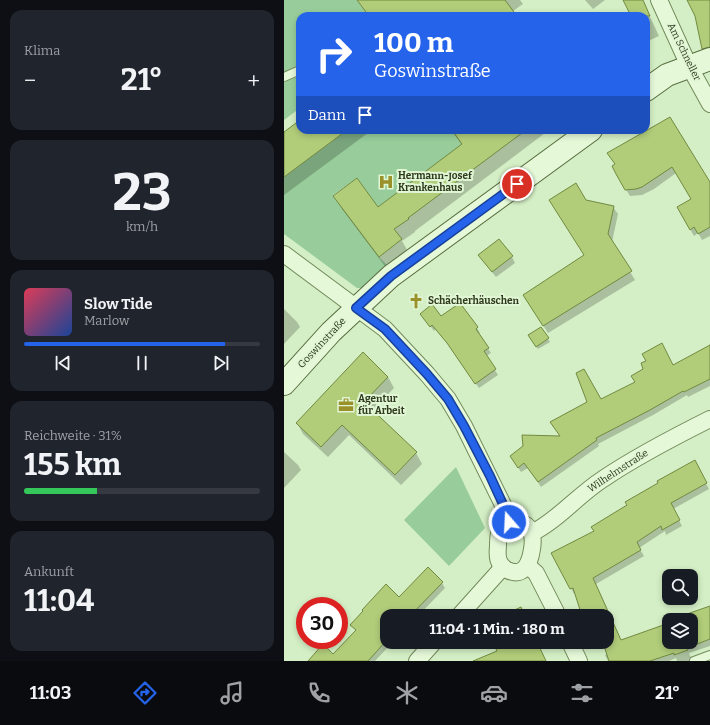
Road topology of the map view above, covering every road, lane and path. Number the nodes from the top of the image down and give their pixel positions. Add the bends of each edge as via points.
1 (659, 0) edge
2 (710, 59) edge
3 (689, 66) junction
4 (296, 72) edge
5 (284, 77) edge
6 (650, 87) edge
7 (710, 104) edge
8 (586, 134) edge
9 (284, 254) edge
10 (356, 308) junction
11 (284, 384) edge
12 (710, 419) edge
13 (509, 522) junction
14 (532, 533) junction
15 (528, 566) junction
16 (503, 567) junction
17 (465, 609) edge
18 (554, 609) edge
19 (428, 649) edge
20 (573, 649) edge
21 (710, 655) edge
22 (417, 661) edge
23 (579, 661) edge
24 (694, 661) edge

1 - 3 street, Am Schneller
2 - 3 main road
3 - 6 main road via 667,75
3 - 7 street, Am Schneller
4 - 5 lane
8 - 10 main road, Goswinstraße via 391,276
9 - 10 street
10 - 11 main road, Goswinstraße
10 - 13 street via 385,329 448,399 490,476
12 - 14 street, Wilhelmstraße via 660,444 603,478 551,521
13 - 14 street via 524,524
13 - 16 street via 499,534 497,557
14 - 15 street via 533,542
15 - 16 street via 515,572
15 - 18 street via 536,573
16 - 17 street
19 - 22 street
20 - 23 street
21 - 24 lane

